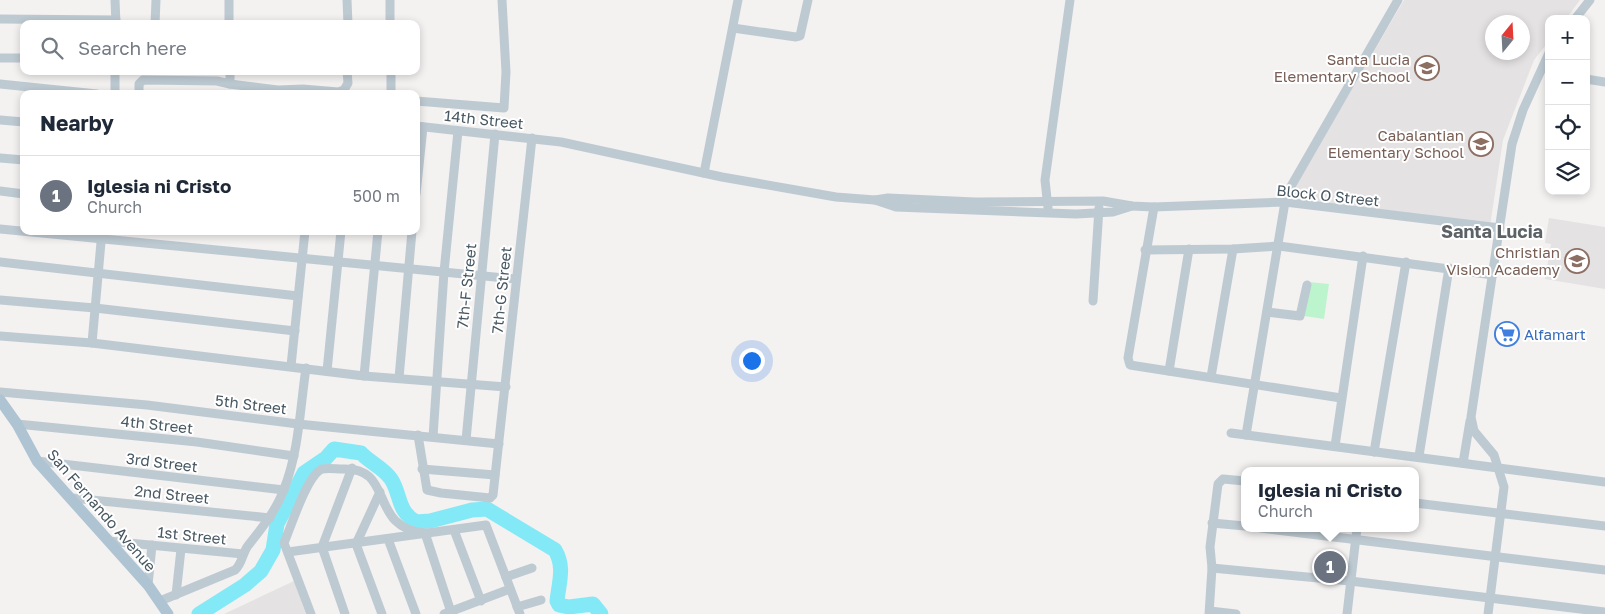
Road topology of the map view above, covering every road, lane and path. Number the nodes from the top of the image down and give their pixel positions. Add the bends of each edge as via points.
1 (115, 0) edge
2 (156, 0) edge
3 (229, 0) edge
4 (347, 0) edge
5 (390, 0) edge
6 (502, 0) edge
7 (738, 0) edge
8 (808, 0) edge
9 (1070, 0) edge
10 (1398, 0) edge
11 (1590, 0) edge
12 (1578, 15) edge
13 (0, 19) edge
14 (39, 20) edge
15 (116, 20) edge
16 (155, 20) edge
17 (229, 20) edge
18 (348, 20) edge
19 (390, 20) edge
20 (733, 28) junction
21 (0, 58) edge
22 (20, 58) edge
23 (1547, 60) edge
24 (115, 75) edge
25 (153, 75) edge
26 (230, 75) edge
27 (347, 75) edge
28 (389, 75) edge
29 (1590, 80) edge
30 (1605, 82) edge
31 (0, 84) edge
32 (230, 84) junction
33 (58, 90) edge
34 (115, 90) edge
35 (139, 90) edge
36 (278, 90) edge
37 (278, 90) edge
38 (315, 90) edge
39 (344, 90) edge
40 (391, 90) edge
41 (420, 101) edge
42 (0, 120) edge
43 (20, 122) edge
44 (420, 126) edge
45 (458, 131) junction
46 (495, 134) junction
47 (532, 138) junction
48 (0, 158) edge
49 (20, 160) edge
50 (704, 173) junction
51 (0, 191) edge
52 (20, 194) edge
53 (875, 200) junction
54 (942, 200) junction
55 (1099, 201) junction
56 (1047, 202) junction
57 (1285, 202) junction
58 (1132, 206) junction
59 (975, 207) junction
60 (1154, 207) junction
61 (941, 210) junction
62 (1099, 213) junction
63 (1049, 214) junction
64 (1500, 228) junction
65 (0, 229) edge
66 (20, 230) edge
67 (102, 235) edge
68 (306, 235) edge
69 (341, 235) edge
70 (378, 235) edge
71 (412, 235) edge
72 (1279, 246) junction
73 (1189, 249) junction
74 (1233, 249) junction
75 (1145, 250) junction
76 (1363, 256) junction
77 (303, 260) junction
78 (0, 262) edge
79 (1406, 262) junction
80 (338, 263) junction
81 (374, 266) junction
82 (1449, 268) junction
83 (408, 270) junction
84 (444, 272) junction
85 (98, 273) junction
86 (481, 275) junction
87 (1493, 275) junction
88 (516, 279) junction
89 (1307, 285) dead end
90 (298, 296) junction
91 (0, 300) edge
92 (1093, 301) dead end
93 (95, 308) junction
94 (1267, 312) junction
95 (295, 331) junction
96 (0, 336) edge
97 (92, 343) junction
98 (291, 366) junction
99 (306, 368) junction
100 (327, 370) junction
101 (1169, 371) junction
102 (364, 376) junction
103 (1211, 377) junction
104 (400, 378) junction
105 (436, 381) junction
106 (470, 384) junction
107 (1254, 385) junction
108 (506, 387) junction
109 (0, 392) edge
110 (1341, 398) junction
111 (0, 400) edge
112 (1471, 416) junction
113 (17, 424) junction
114 (298, 424) junction
115 (1231, 433) dead end
116 (418, 435) junction
117 (1246, 435) junction
118 (433, 437) junction
119 (466, 440) junction
120 (499, 444) junction
121 (1335, 446) junction
122 (1374, 452) junction
123 (294, 456) junction
124 (1419, 456) junction
125 (37, 460) junction
126 (1463, 463) junction
127 (1499, 467) junction
128 (352, 468) junction
129 (422, 469) junction
130 (495, 476) junction
131 (1241, 481) edge
132 (1605, 482) edge
133 (284, 490) junction
134 (380, 492) junction
135 (72, 498) junction
136 (1419, 504) edge
137 (1501, 514) junction
138 (270, 518) junction
139 (1212, 523) junction
140 (1241, 526) edge
141 (1605, 526) edge
142 (454, 530) junction
143 (1296, 532) edge
144 (1357, 532) edge
145 (425, 533) junction
146 (388, 539) junction
147 (1356, 539) junction
148 (108, 541) junction
149 (356, 544) junction
150 (152, 545) junction
151 (322, 548) junction
152 (181, 549) junction
153 (288, 552) junction
154 (243, 554) junction
155 (1496, 557) junction
156 (532, 568) dead end
157 (1212, 568) junction
158 (1605, 570) edge
159 (506, 577) junction
160 (1350, 581) junction
161 (148, 585) junction
162 (510, 589) junction
163 (176, 595) junction
164 (481, 600) junction
165 (541, 600) dead end
166 (1490, 600) junction
167 (160, 601) junction
168 (519, 611) edge
169 (1210, 612) edge
170 (1605, 612) edge
171 (448, 613) edge
172 (168, 614) edge
173 (311, 614) edge
174 (345, 614) edge
175 (382, 614) edge
176 (416, 614) edge
177 (1236, 614) edge
178 (1347, 614) edge
179 (1488, 614) edge

1 - 15 street
2 - 16 street
3 - 17 street
4 - 18 street
5 - 19 street
6 - 41 street via 506,72 504,108
7 - 20 street
8 - 20 street via 800,36
9 - 56 street via 1044,180
10 - 57 street
11 - 12 street
13 - 14 street
20 - 50 street
21 - 22 street
23 - 64 street via 1512,144
24 - 34 street
25 - 32 street
25 - 35 street via 140,81
26 - 32 street
27 - 39 street
28 - 40 street
29 - 30 street
31 - 33 street
32 - 36 street
37 - 38 street
42 - 43 street
44 - 45 street, 14th Street
45 - 46 street, 14th Street
45 - 84 street
46 - 47 street, 14th Street
46 - 86 street, 7th-F Street
47 - 50 street, 14th Street
47 - 88 street, 7th-G Street
48 - 49 street
50 - 53 street, 14th Street via 836,197
51 - 52 street
53 - 54 street
53 - 61 street via 896,208
54 - 59 street
54 - 61 street
55 - 56 street
55 - 58 street
55 - 62 street
56 - 59 street
56 - 63 street
57 - 60 street, Block O Street
57 - 64 street, Block O Street
57 - 72 street
58 - 60 street, Block O Street
58 - 62 street
59 - 61 street
59 - 63 street
60 - 75 street
62 - 63 street
62 - 92 street
64 - 87 street
65 - 66 street
67 - 77 street
67 - 85 street
68 - 77 street
69 - 80 street
70 - 81 street
71 - 83 street
72 - 74 street
72 - 76 street
72 - 94 street
73 - 74 street
73 - 75 street
73 - 101 street
74 - 103 street
75 - 101 street via 1128,362 1133,366
76 - 79 street
76 - 110 street
77 - 80 street
77 - 90 street
78 - 85 street
79 - 82 street
79 - 122 street
80 - 81 street
80 - 100 street
81 - 83 street
81 - 102 street
82 - 87 street
82 - 124 street
83 - 84 street
83 - 104 street
84 - 86 street
84 - 105 street
85 - 90 street
85 - 93 street
86 - 88 street
86 - 106 street, 7th-F Street
87 - 112 street
88 - 108 street, 7th-G Street
89 - 94 street via 1300,316
90 - 95 street
91 - 93 street
93 - 95 street
93 - 97 street
94 - 107 street
95 - 98 street
96 - 97 street
97 - 98 street
98 - 99 street
99 - 100 street
99 - 114 street
100 - 102 street
101 - 103 street
102 - 104 street
103 - 107 street
104 - 105 street
105 - 106 street
105 - 118 street
106 - 108 street
106 - 119 street, 7th-F Street
107 - 110 street
107 - 117 street
108 - 120 street, 7th-G Street
109 - 114 street, 5th Street via 148,405
110 - 121 street
111 - 113 main road, San Fernando Avenue
112 - 126 street
112 - 127 street via 1474,431 1494,454
113 - 123 street, 4th Street via 197,442
113 - 125 main road, San Fernando Avenue
114 - 116 street, 5th Street
114 - 123 street
115 - 117 street
116 - 118 street, 5th Street
116 - 129 street
117 - 121 street
118 - 119 street, 5th Street
119 - 120 street, 5th Street
120 - 130 street, 7th-G Street
121 - 122 street
122 - 124 street
123 - 133 street
124 - 126 street
125 - 133 street, 3rd Street
125 - 135 main road, San Fernando Avenue
126 - 127 street
127 - 132 street
127 - 137 street via 1504,487
128 - 134 street via 360,469 377,484
128 - 151 street
128 - 153 street via 322,469 312,476 284,544
129 - 130 street
129 - 130 street, 7th-G Street via 428,490 490,498
131 - 139 street via 1223,479 1218,484
133 - 138 street
134 - 145 street via 386,510 400,526
134 - 149 street
135 - 138 street, 2nd Street
135 - 148 main road, San Fernando Avenue
136 - 137 street
137 - 141 street
137 - 155 street
138 - 154 street
139 - 140 street
139 - 157 street
142 - 145 street
142 - 159 street via 486,525
142 - 164 street
143 - 147 street
144 - 147 street
145 - 146 street
145 - 171 street
146 - 149 street
146 - 176 street
147 - 155 street
147 - 160 street
148 - 150 street, 1st Street
148 - 161 main road, San Fernando Avenue
149 - 151 street
149 - 175 street
150 - 152 street, 1st Street
150 - 161 street
151 - 153 street
151 - 174 street
152 - 154 street, 1st Street
152 - 163 street
153 - 173 street
154 - 163 street via 235,570
155 - 158 street
155 - 166 street
156 - 159 street
157 - 160 street
157 - 169 street
159 - 162 street
160 - 166 street
160 - 178 street
161 - 167 main road, San Fernando Avenue
162 - 164 street
162 - 168 street
163 - 167 street
164 - 171 street
165 - 168 street
166 - 170 street
166 - 179 street
167 - 172 main road, San Fernando Avenue
169 - 177 street

